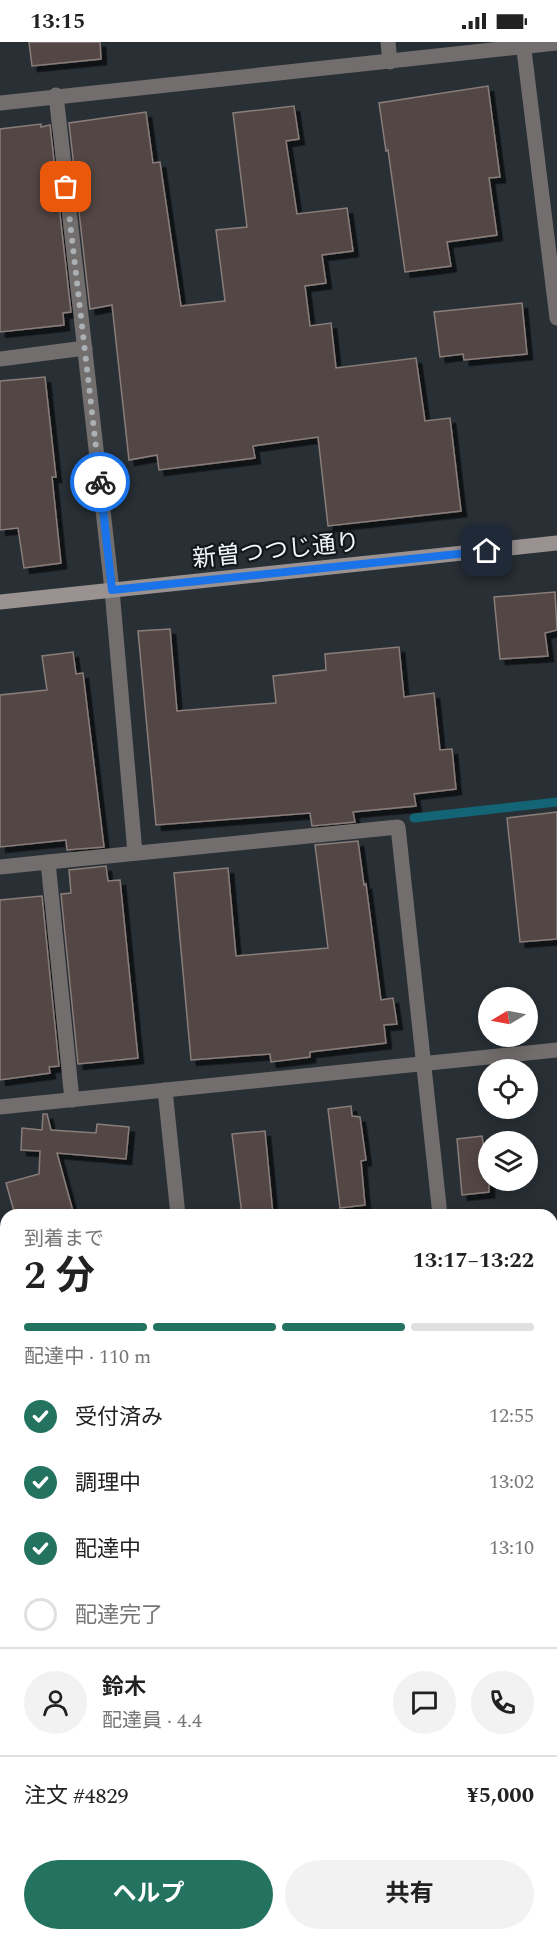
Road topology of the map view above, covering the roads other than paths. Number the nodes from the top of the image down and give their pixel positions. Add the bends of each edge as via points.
1 (388, 42) edge
2 (557, 43) edge
3 (524, 45) edge
4 (390, 62) junction
5 (56, 95) junction
6 (0, 103) edge
7 (557, 318) edge
8 (85, 348) junction
9 (0, 359) edge
10 (557, 543) edge
11 (112, 590) junction
12 (0, 602) edge
13 (135, 853) junction
14 (48, 862) junction
15 (0, 867) edge
16 (557, 1050) edge
17 (424, 1063) junction
18 (165, 1090) junction
19 (72, 1100) junction
20 (0, 1107) edge
21 (177, 1209) edge
22 (439, 1209) edge

1 - 4 street
2 - 3 street
3 - 4 street
3 - 7 street
4 - 5 street
5 - 6 street
5 - 8 street
8 - 9 street
8 - 11 street
10 - 11 street, 新曽つつじ通り
11 - 12 street, 新曽つつじ通り
11 - 13 street
13 - 14 street
13 - 17 street via 399,827
14 - 15 street
14 - 19 street
16 - 17 street
17 - 18 street
17 - 22 street
18 - 19 street
18 - 21 street
19 - 20 street

